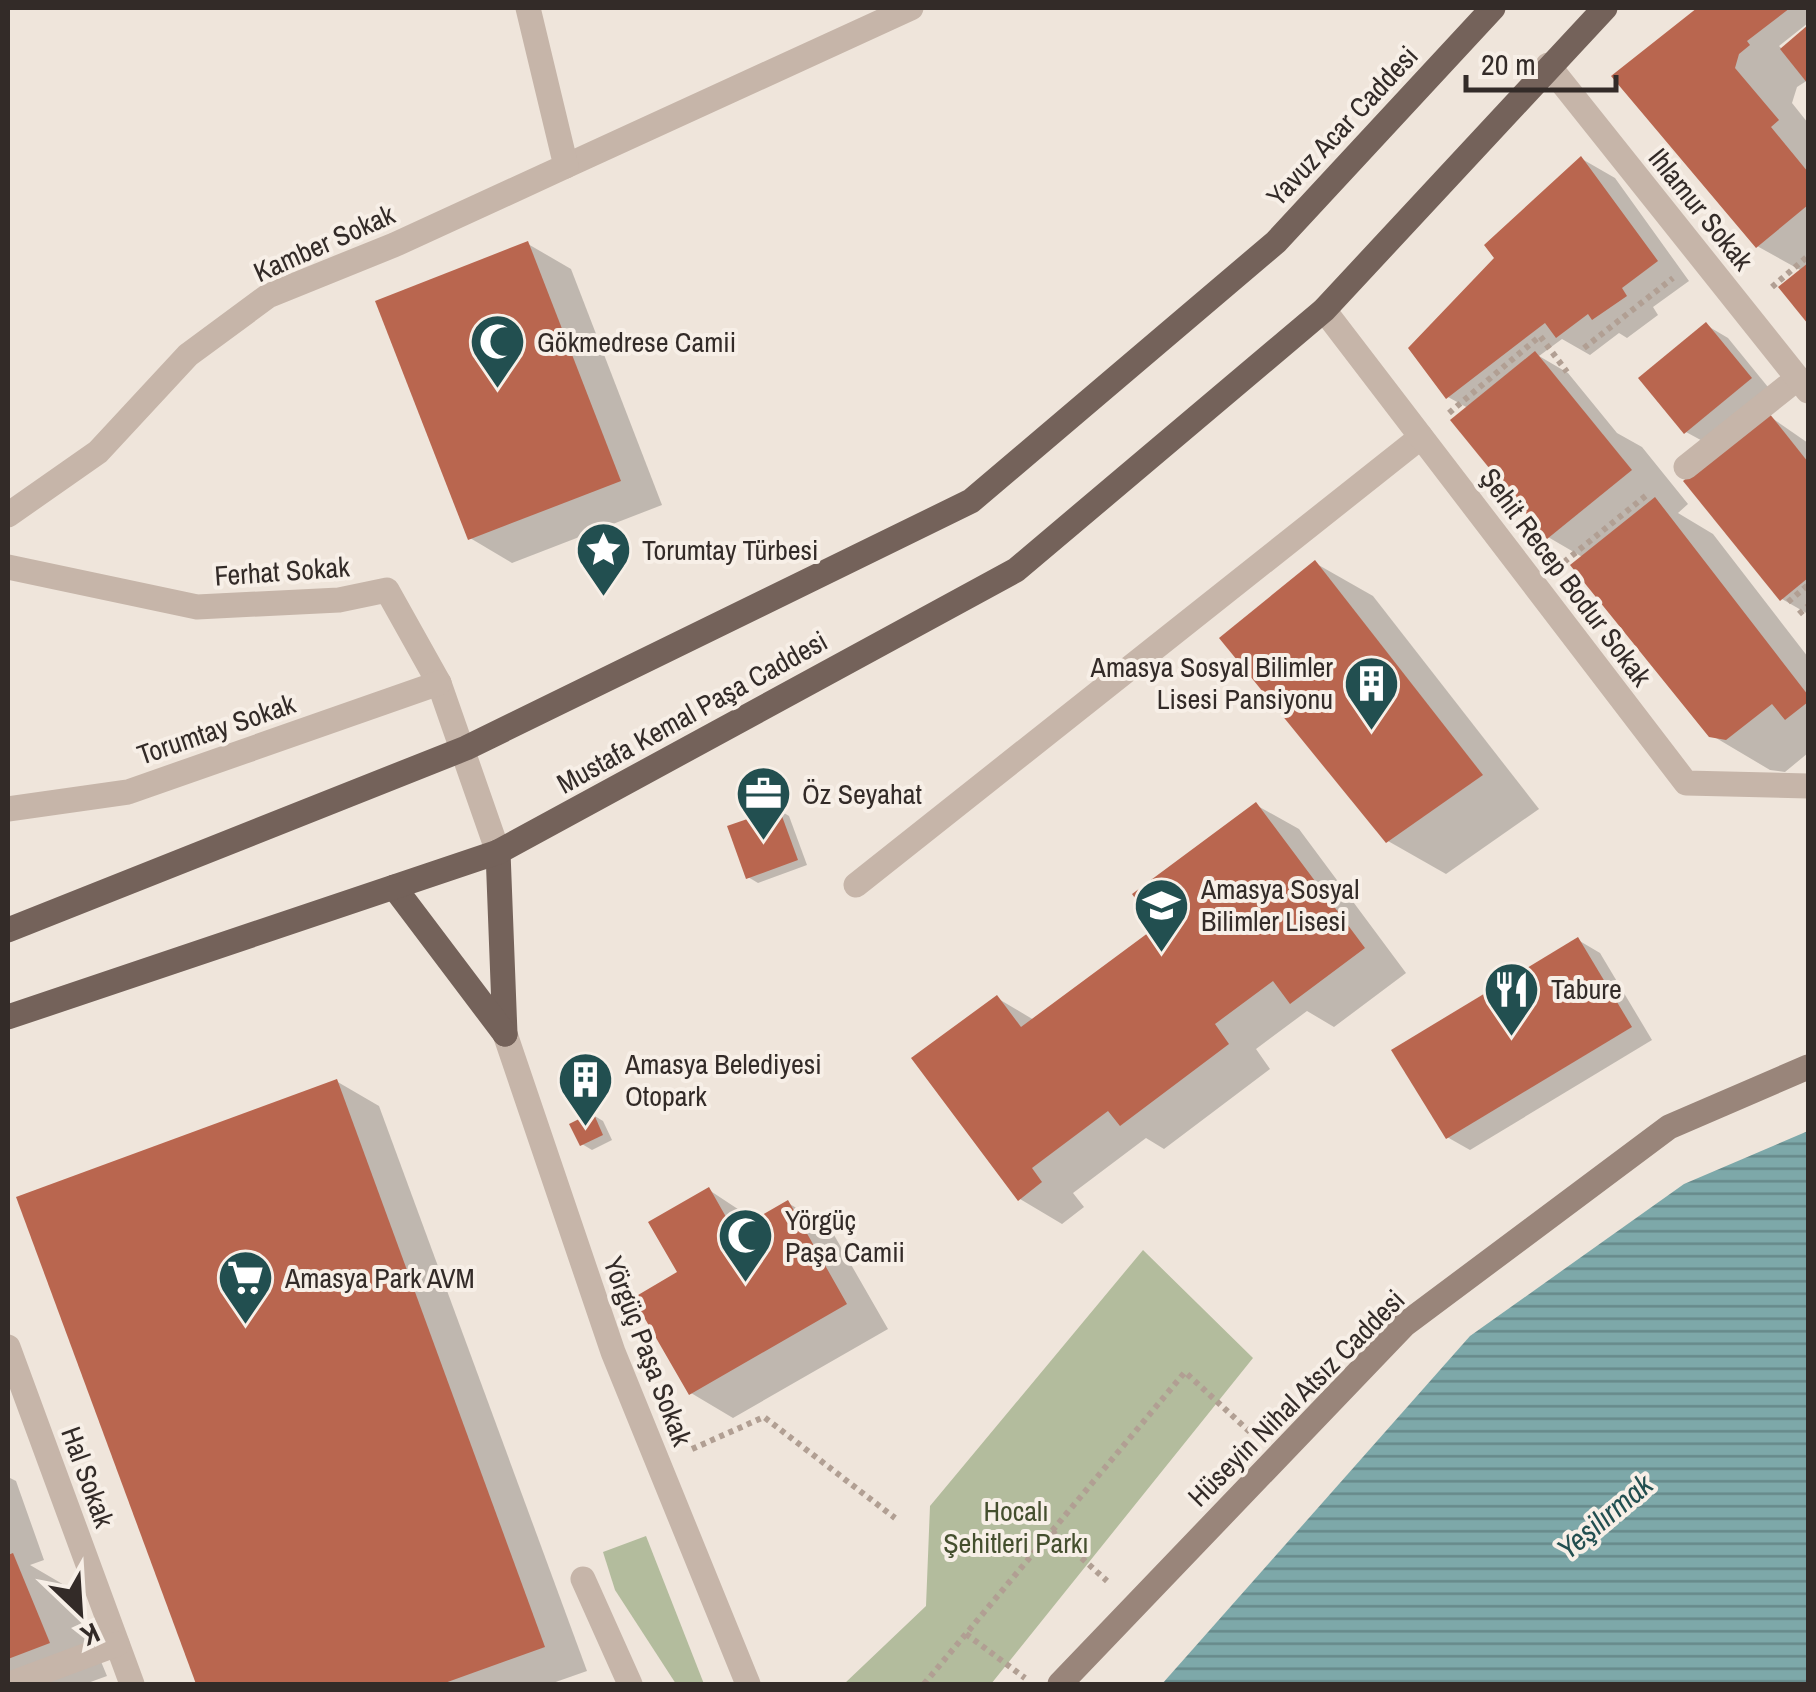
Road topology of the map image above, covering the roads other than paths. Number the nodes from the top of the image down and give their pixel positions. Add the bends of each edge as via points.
1 (528, 8) edge
2 (911, 8) edge
3 (1494, 8) edge
4 (1605, 8) edge
5 (1548, 66) junction
6 (566, 166) junction
7 (1324, 310) junction
8 (1803, 384) edge
9 (1421, 437) junction
10 (1686, 467) dead end
11 (8, 515) edge
12 (8, 567) edge
13 (439, 683) junction
14 (466, 748) junction
15 (1808, 786) edge
16 (8, 809) edge
17 (498, 852) junction
18 (856, 885) dead end
19 (394, 887) junction
20 (8, 930) edge
21 (8, 1017) edge
22 (505, 1034) junction
23 (1808, 1068) edge
24 (8, 1347) edge
25 (14, 1386) edge
26 (583, 1578) dead end
27 (117, 1644) junction
28 (10, 1684) edge
29 (132, 1684) edge
30 (630, 1684) edge
31 (748, 1684) edge
32 (1060, 1684) edge

1 - 6 street
2 - 6 street, Kamber Sokak
3 - 14 main road, Yavuz Acar Caddesi via 1276,242 970,501
4 - 5 main road
5 - 7 main road
5 - 8 street, Ihlamur Sokak
6 - 11 street, Kamber Sokak via 268,296 188,355 98,452
7 - 9 street, Şehit Recep Bodur Sokak
7 - 17 main road, Mustafa Kemal Paşa Caddesi via 1016,570
8 - 10 street
9 - 15 street, Şehit Recep Bodur Sokak via 1686,783
9 - 18 street
12 - 13 street, Ferhat Sokak via 197,607 338,600 387,590
13 - 14 street, Ferhat Sokak
13 - 16 street, Torumtay Sokak via 128,792
14 - 17 street, Ferhat Sokak
14 - 20 main road
17 - 19 main road, Mustafa Kemal Paşa Caddesi
17 - 22 main road
19 - 21 main road, Mustafa Kemal Paşa Caddesi
19 - 22 main road
22 - 31 street, Yörgüç Paşa Sokak via 612,1352
23 - 32 street, Hüseyin Nihal Atsız Caddesi via 1669,1127 1404,1325
24 - 25 street, Hal Sokak
25 - 27 street, Hal Sokak
26 - 30 street
27 - 28 street
27 - 29 street, Hal Sokak

